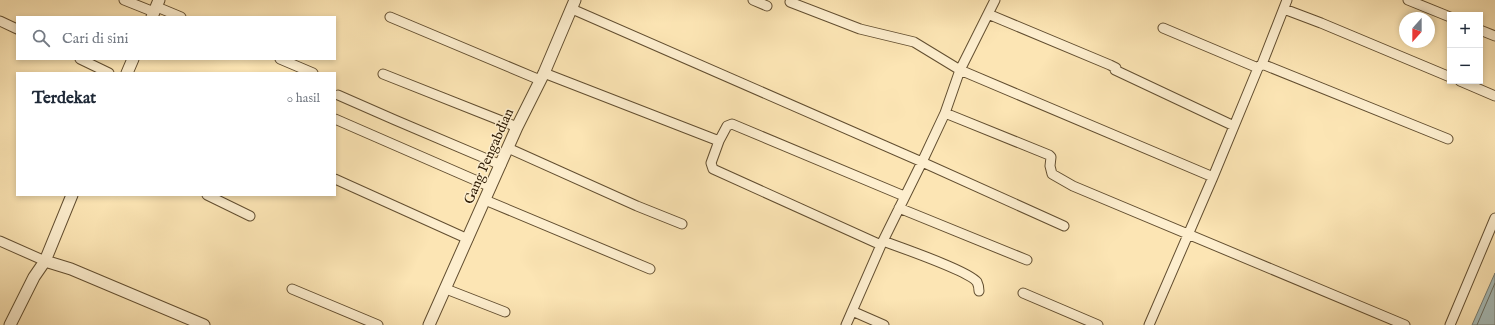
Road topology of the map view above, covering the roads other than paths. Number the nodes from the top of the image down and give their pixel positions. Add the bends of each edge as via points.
1 (124, 0) edge
2 (753, 0) edge
3 (995, 0) edge
4 (1408, 0) edge
5 (790, 2) dead end
6 (574, 4) edge
7 (1285, 4) edge
8 (767, 6) dead end
9 (156, 9) edge
10 (988, 14) junction
11 (178, 16) edge
12 (1447, 16) edge
13 (390, 17) dead end
14 (0, 21) edge
15 (1163, 28) dead end
16 (16, 29) edge
17 (1483, 31) edge
18 (1495, 36) edge
19 (82, 60) edge
20 (133, 60) edge
21 (282, 60) edge
22 (1260, 66) junction
23 (960, 70) junction
24 (107, 72) edge
25 (127, 72) edge
26 (311, 72) edge
27 (383, 74) dead end
28 (542, 76) junction
29 (1447, 76) edge
30 (1467, 84) edge
31 (338, 95) dead end
32 (1495, 96) edge
33 (945, 113) junction
34 (336, 119) edge
35 (1234, 126) junction
36 (517, 127) junction
37 (1448, 139) dead end
38 (718, 141) junction
39 (508, 148) junction
40 (922, 162) junction
41 (501, 165) junction
42 (1213, 177) junction
43 (336, 179) edge
44 (491, 187) junction
45 (72, 196) edge
46 (209, 196) edge
47 (904, 196) junction
48 (485, 200) junction
49 (899, 208) junction
50 (250, 216) dead end
51 (1495, 218) edge
52 (682, 224) dead end
53 (1064, 226) dead end
54 (1188, 234) junction
55 (468, 239) junction
56 (0, 241) edge
57 (882, 243) junction
58 (1027, 260) dead end
59 (45, 261) junction
60 (650, 269) dead end
61 (292, 289) dead end
62 (446, 289) junction
63 (979, 291) dead end
64 (1023, 293) dead end
65 (852, 311) junction
66 (506, 312) dead end
67 (10, 325) edge
68 (204, 325) edge
69 (378, 325) edge
70 (429, 325) edge
71 (846, 325) edge
72 (884, 325) edge
73 (1098, 325) edge
74 (1149, 325) edge
75 (1405, 325) edge
76 (1450, 325) edge

1 - 9 street
2 - 8 street
3 - 10 street
4 - 12 street
5 - 23 street via 860,30 914,42
6 - 28 street, Gang Pengabdian
6 - 40 street
7 - 22 street
7 - 29 street via 1321,23
9 - 11 street
10 - 23 street
10 - 35 street via 1110,65 1116,68 1115,70
13 - 28 street
14 - 16 street
15 - 22 street
17 - 18 street
19 - 24 street
20 - 25 street
21 - 26 street
22 - 35 street
22 - 37 street
23 - 33 street
23 - 42 street
27 - 36 street
28 - 36 street, Gang Pengabdian
28 - 38 street
30 - 32 street
31 - 41 street
33 - 40 street
33 - 54 street via 1049,155 1051,171 1056,178
34 - 44 street
35 - 42 street
36 - 39 street, Gang Pengabdian
38 - 47 street via 727,126 732,124
38 - 57 street via 711,163 713,169
39 - 41 street, Gang Pengabdian
39 - 52 street
40 - 47 street
40 - 53 street
41 - 44 street, Gang Pengabdian
42 - 54 street
43 - 55 street
44 - 48 street, Gang Pengabdian
45 - 59 street
46 - 50 street
47 - 49 street
48 - 55 street, Gang Pengabdian
48 - 60 street
49 - 57 street
49 - 58 street
51 - 76 street
54 - 74 street
54 - 75 street
55 - 62 street, Gang Pengabdian
56 - 59 street
57 - 63 street via 936,261 964,274 977,282
57 - 65 street
59 - 67 street
59 - 68 street via 71,269
61 - 69 street
62 - 66 street
62 - 70 street, Gang Pengabdian
64 - 73 street
65 - 71 street
65 - 72 street

